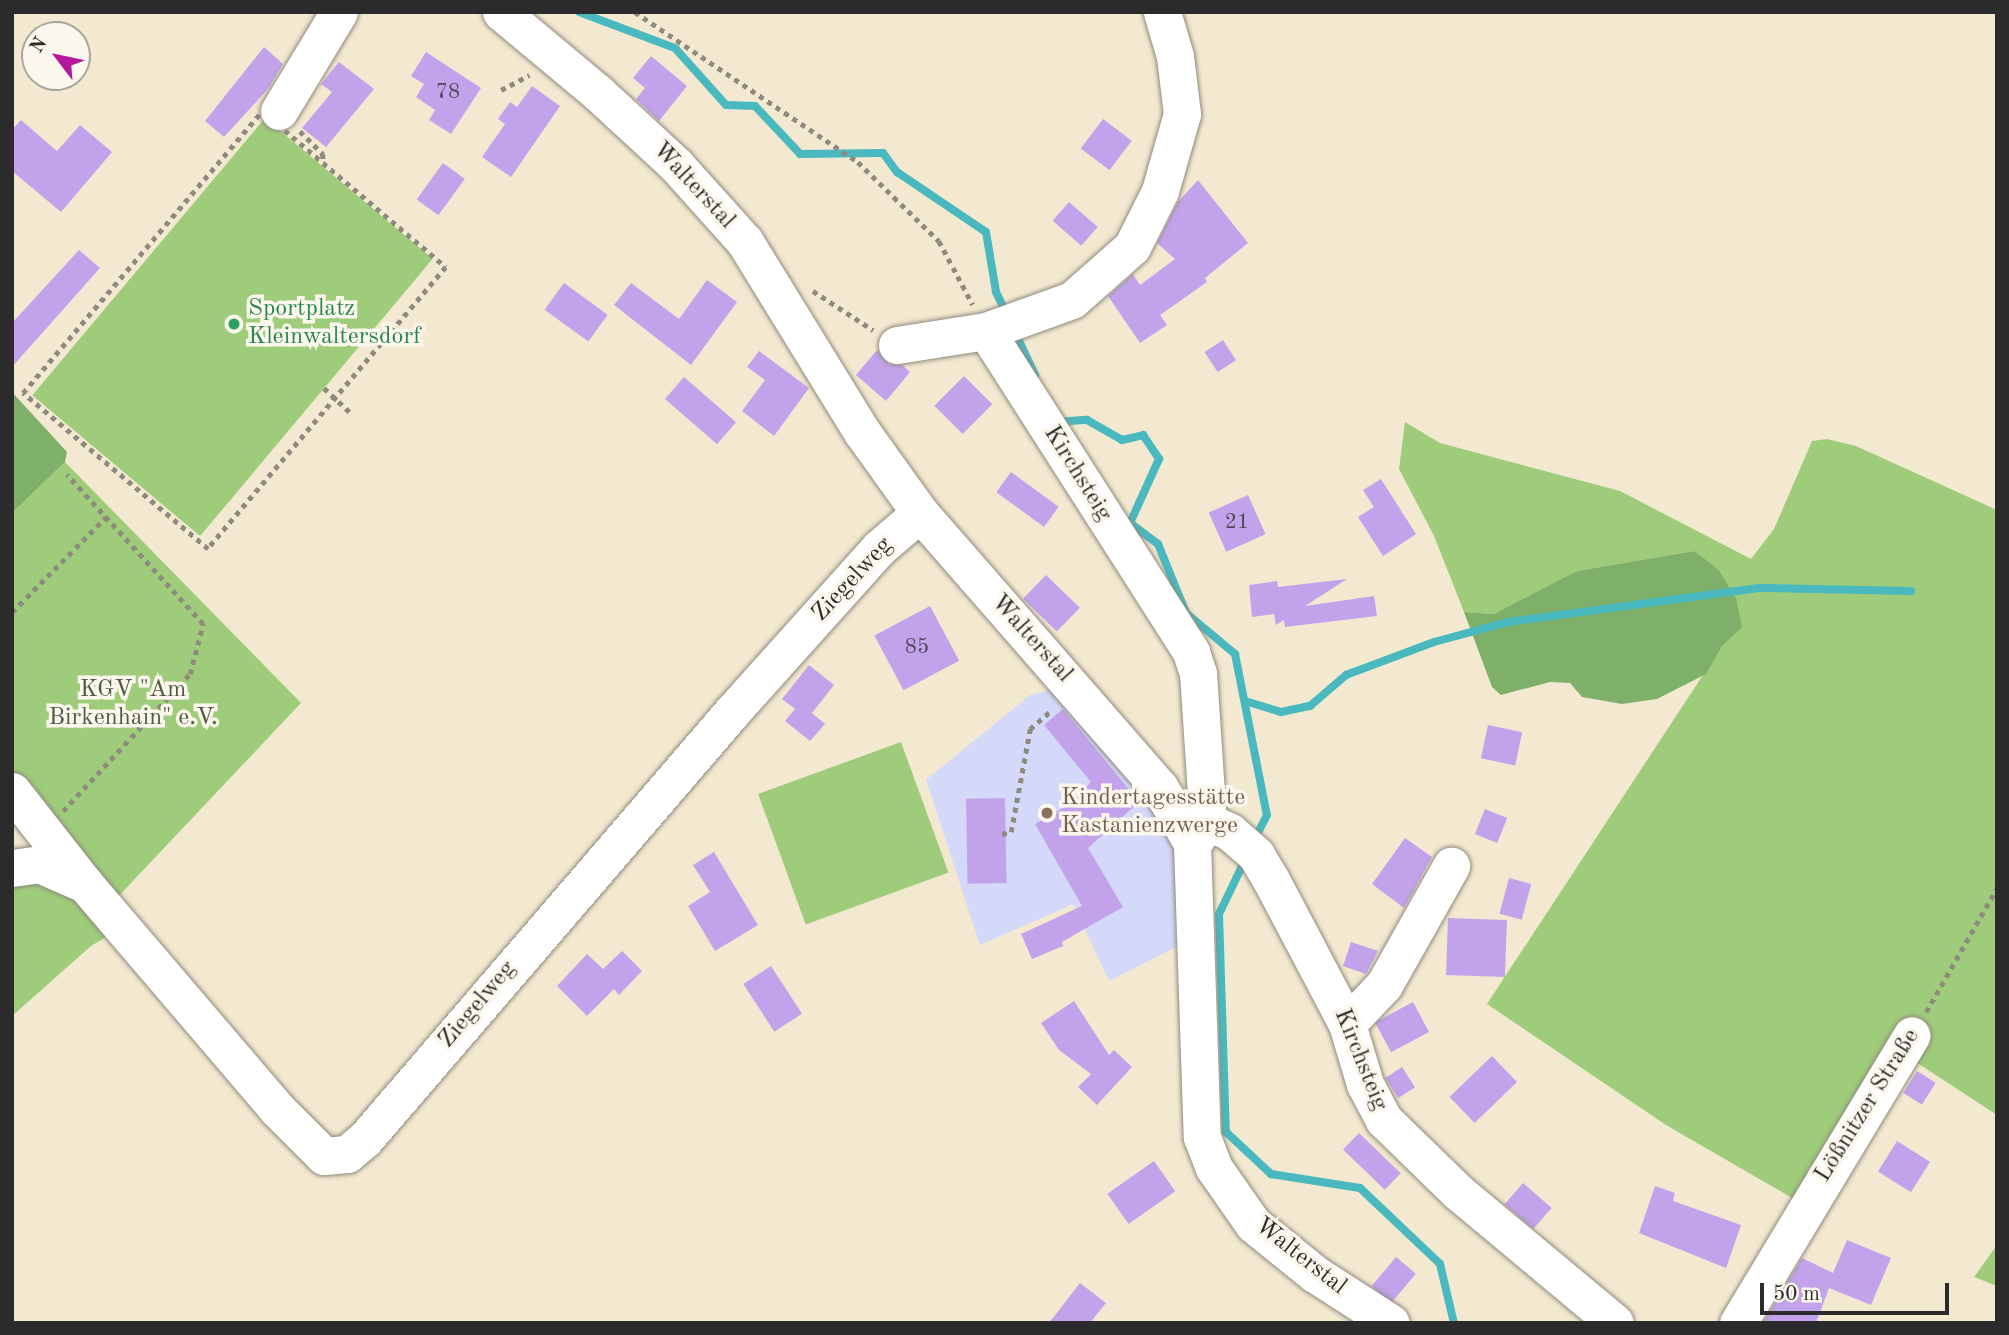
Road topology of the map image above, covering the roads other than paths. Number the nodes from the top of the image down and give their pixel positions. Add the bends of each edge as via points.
1 (339, 12) edge
2 (501, 12) edge
3 (1162, 12) edge
4 (279, 111) road end
5 (1002, 325) junction
6 (897, 345) road end
7 (920, 513) junction
8 (12, 791) edge
9 (1222, 838) junction
10 (1451, 866) dead end
11 (12, 868) edge
12 (85, 884) junction
13 (1347, 1024) junction
14 (1912, 1035) road end
15 (1391, 1323) edge
16 (1615, 1323) edge
17 (1738, 1323) edge

1 - 4 street
2 - 7 street, Walterstal via 676,165 746,242 862,432
3 - 5 street via 1175,56 1182,114 1160,191 1132,247 1072,300
5 - 6 street
5 - 9 street, Kirchsteig via 1191,652
7 - 9 street, Walterstal via 1160,789
7 - 12 street, Ziegelweg via 879,548 731,713 365,1139 347,1154 324,1156 277,1109
8 - 12 street
9 - 13 street, Kirchsteig via 1304,937
9 - 15 street, Walterstal via 1202,1137 1214,1168 1253,1224 1315,1274
10 - 13 street via 1384,985
11 - 12 street, Ziegelweg via 39,864
13 - 16 street, Kirchsteig via 1365,1084 1384,1120 1458,1192
14 - 17 street, Lößnitzer Straße

